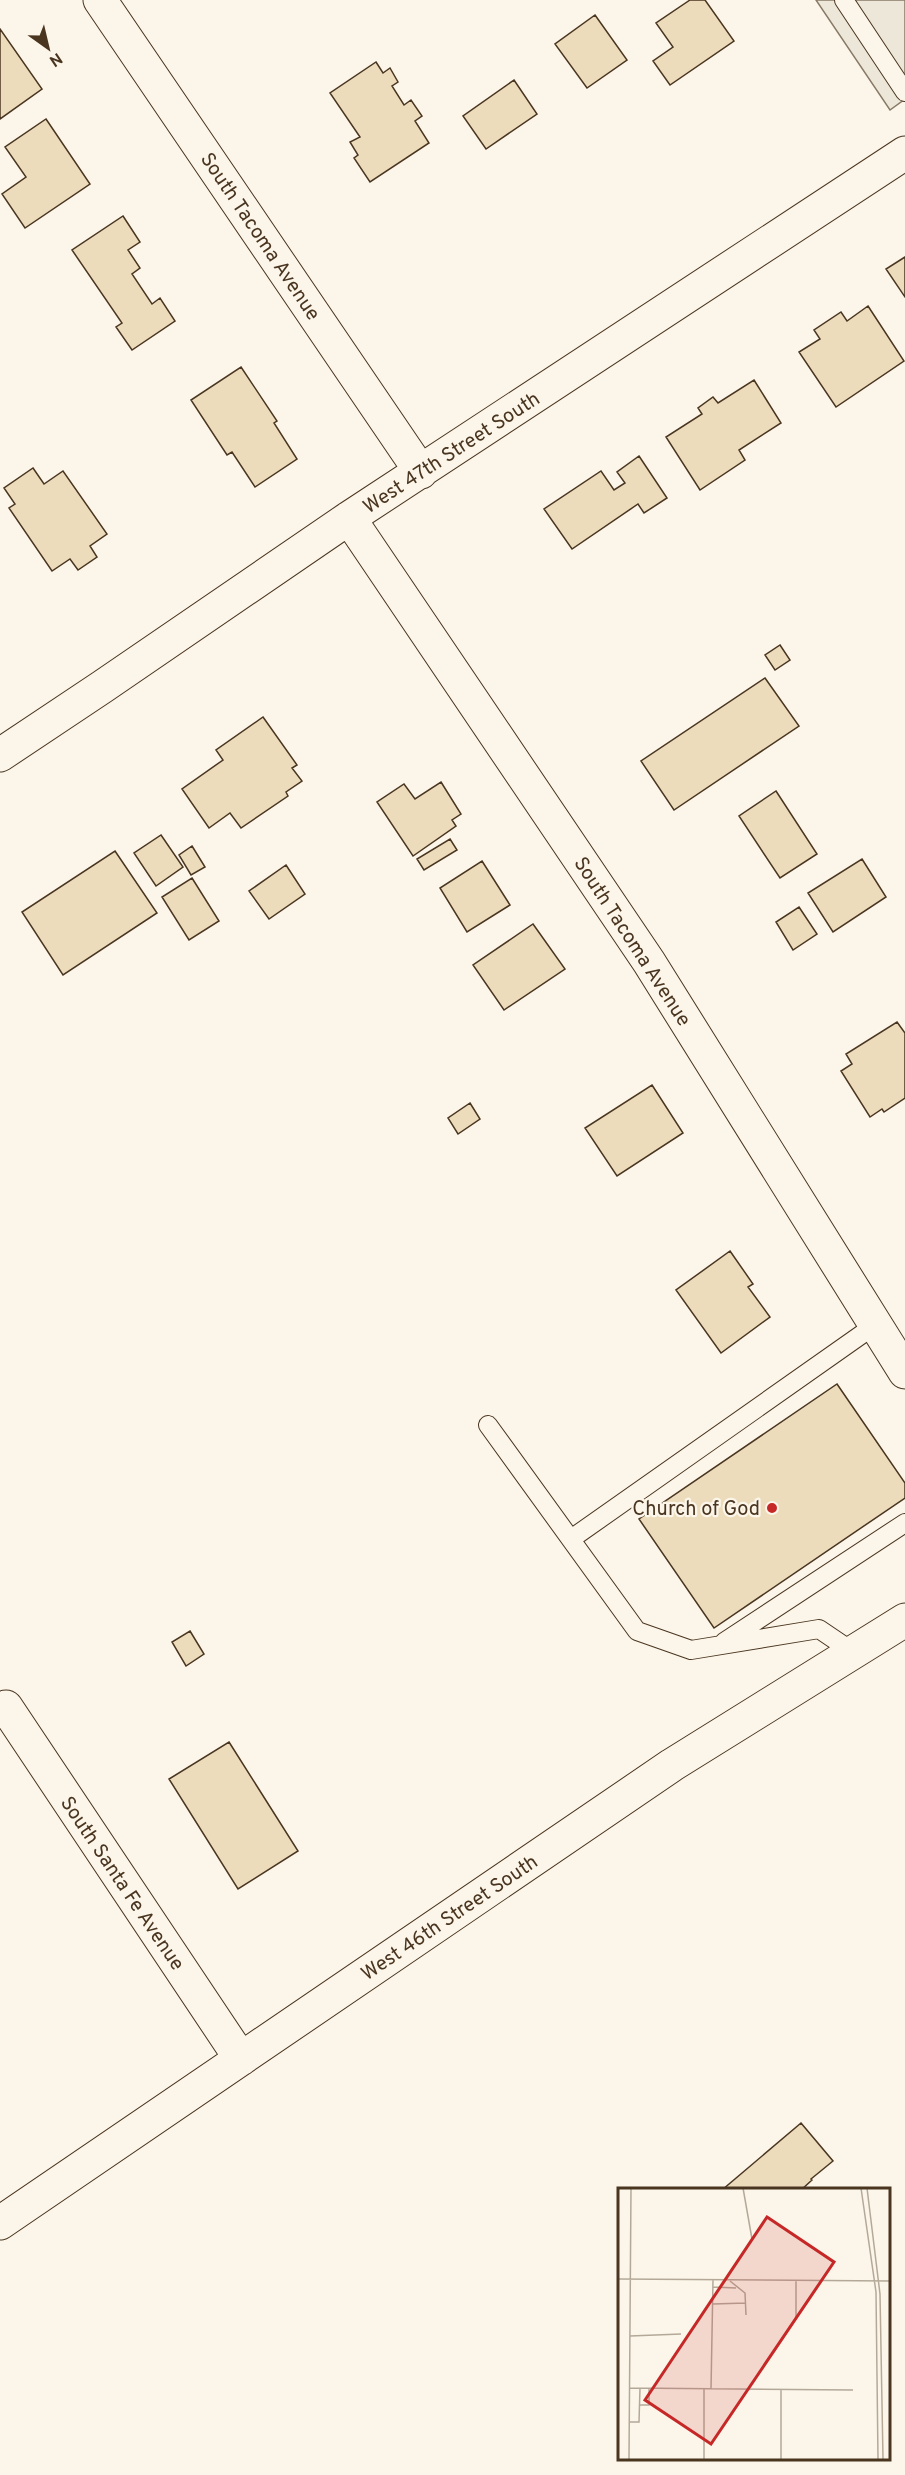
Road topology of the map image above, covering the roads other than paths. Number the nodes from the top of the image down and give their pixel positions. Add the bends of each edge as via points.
1 (100, 0) edge
2 (844, 0) edge
3 (905, 92) edge
4 (905, 153) edge
5 (421, 472) junction
6 (349, 518) junction
7 (0, 755) edge
8 (875, 1325) junction
9 (905, 1372) edge
10 (488, 1425) dead end
11 (905, 1523) edge
12 (571, 1539) junction
13 (905, 1620) edge
14 (717, 1647) junction
15 (853, 1653) junction
16 (6, 1707) dead end
17 (241, 2059) junction
18 (0, 2223) edge

1 - 5 street, South Tacoma Avenue
2 - 3 lane
4 - 5 street, West 47th Street South
5 - 6 street, West 47th Street South
6 - 7 street, West 47th Street South
6 - 8 street, South Tacoma Avenue via 649,962
8 - 9 street, South Tacoma Avenue
8 - 12 lane
10 - 12 lane
11 - 14 lane
12 - 14 lane via 637,1631 691,1650
13 - 15 street, West 46th Street South
14 - 15 lane via 819,1629
15 - 17 street, West 46th Street South via 672,1765
16 - 17 street, South Santa Fe Avenue
17 - 18 street, West 46th Street South

